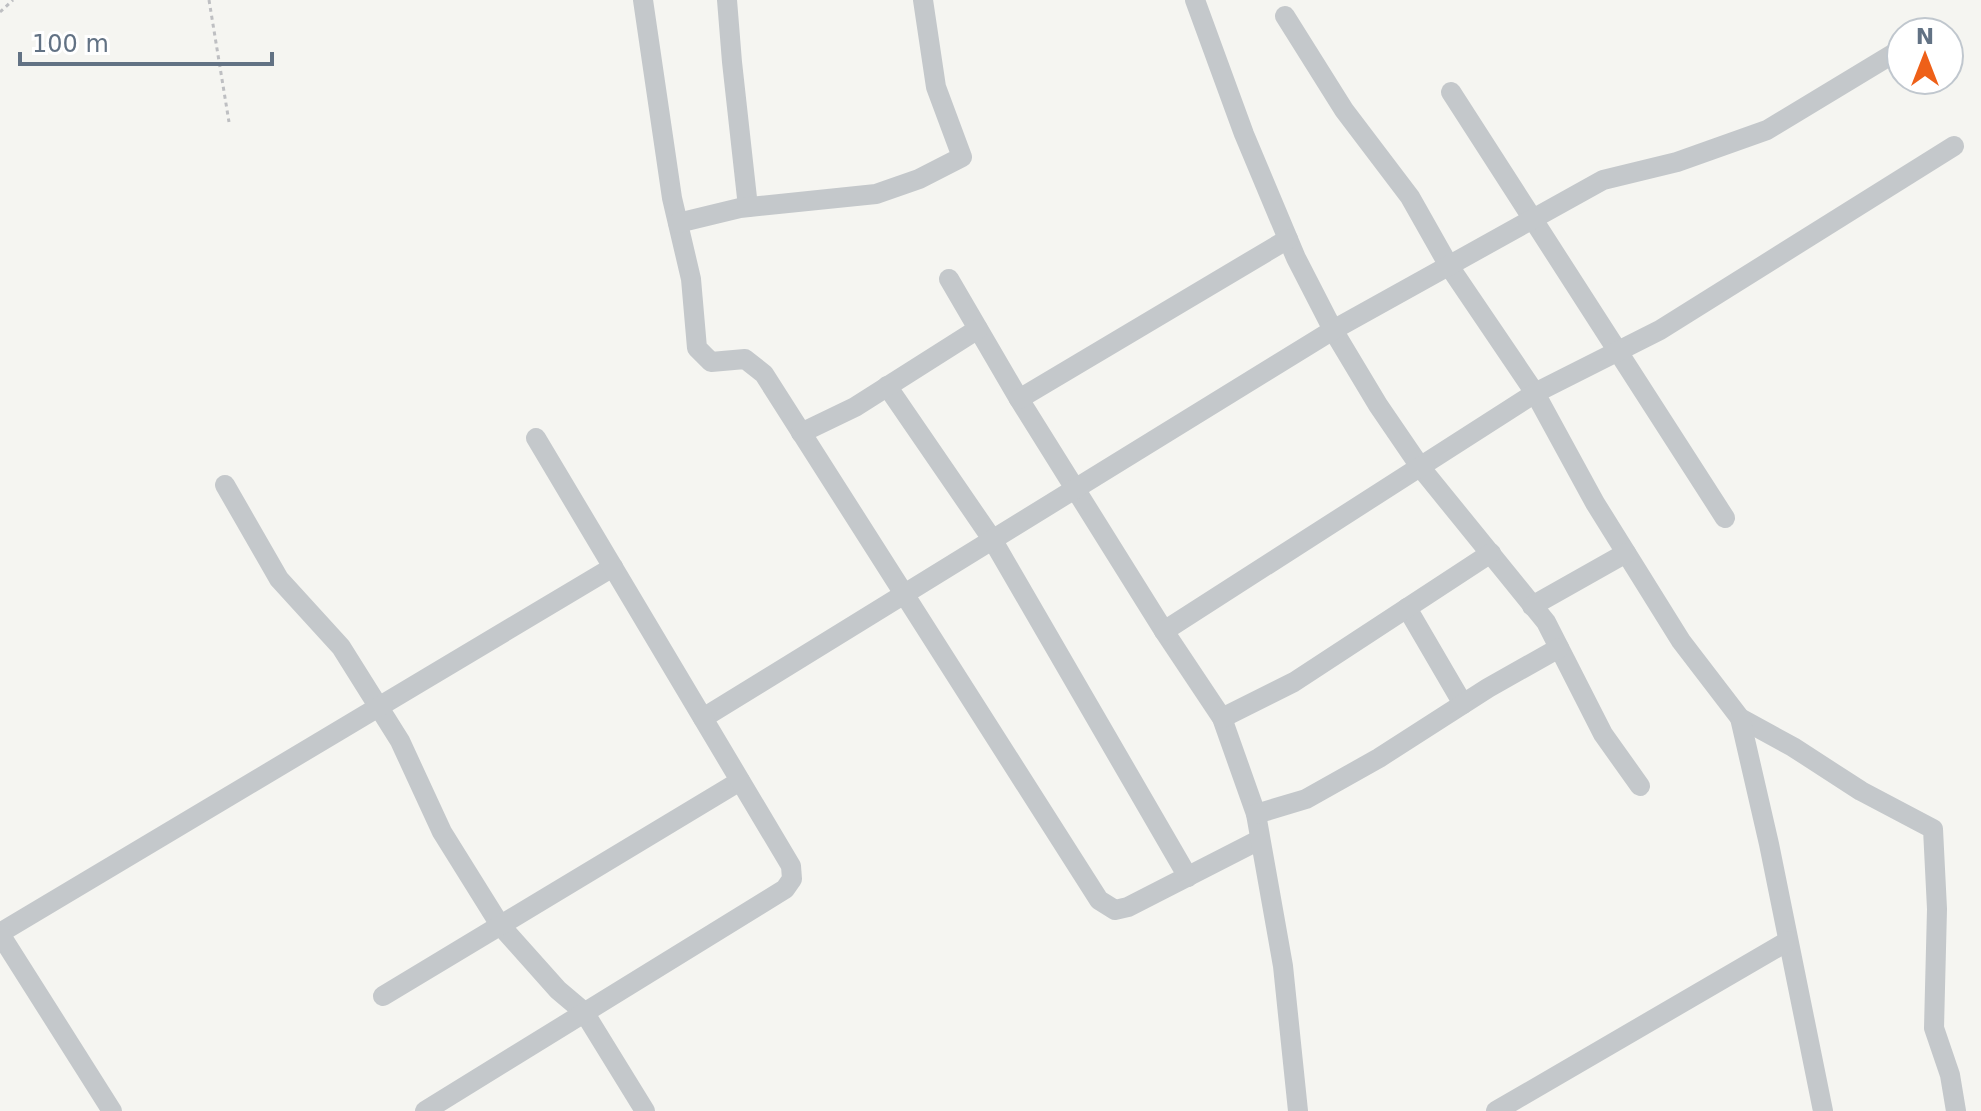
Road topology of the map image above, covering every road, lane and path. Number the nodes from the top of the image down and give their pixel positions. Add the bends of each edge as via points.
1 (13, 0) edge
2 (209, 0) edge
3 (643, 0) edge
4 (727, 0) edge
5 (923, 0) edge
6 (1195, 0) edge
7 (0, 12) edge
8 (1285, 16) dead end
9 (1885, 59) edge
10 (1451, 92) dead end
11 (229, 122) dead end
12 (1954, 146) dead end
13 (748, 207) junction
14 (1531, 220) junction
15 (678, 223) junction
16 (1288, 239) junction
17 (1449, 266) junction
18 (949, 279) dead end
19 (978, 329) junction
20 (1333, 330) junction
21 (1617, 352) junction
22 (887, 386) junction
23 (1535, 393) junction
24 (1019, 399) junction
25 (801, 433) junction
26 (536, 438) dead end
27 (1421, 468) junction
28 (225, 485) dead end
29 (1076, 488) junction
30 (1725, 518) dead end
31 (992, 539) junction
32 (1491, 553) junction
33 (1626, 553) junction
34 (613, 567) junction
35 (905, 593) junction
36 (1532, 606) junction
37 (1407, 608) junction
38 (1164, 631) junction
39 (1559, 648) junction
40 (1463, 704) junction
41 (378, 706) junction
42 (703, 718) junction
43 (1222, 718) junction
44 (1740, 718) junction
45 (740, 781) junction
46 (1640, 786) dead end
47 (1256, 814) junction
48 (1259, 840) junction
49 (1188, 877) junction
50 (500, 925) junction
51 (0, 934) edge
52 (1788, 941) junction
53 (383, 996) dead end
54 (584, 1012) junction
55 (641, 1109) edge
56 (112, 1111) edge
57 (425, 1111) edge
58 (1298, 1111) edge
59 (1496, 1111) edge
60 (1823, 1111) edge
61 (1956, 1111) edge

1 - 7 path
2 - 11 path
3 - 15 street
4 - 13 street
5 - 13 street via 936,87 962,157 876,194
6 - 16 street
8 - 17 street via 1344,110 1410,197
9 - 14 street via 1767,130 1677,162 1603,180
10 - 14 street
12 - 21 street
13 - 15 street
14 - 17 street
14 - 21 street
15 - 25 street via 691,279 697,348 711,362 745,359 764,374
16 - 20 street
16 - 24 street
17 - 20 street
17 - 23 street
18 - 19 street
19 - 22 street
19 - 24 street
20 - 27 street
20 - 29 street
21 - 23 street
21 - 30 street
22 - 25 street
22 - 31 street
23 - 27 street
23 - 33 street
24 - 29 street
25 - 35 street
26 - 34 street
27 - 32 street
27 - 38 street
28 - 41 street via 279,579 341,647
29 - 31 street
29 - 38 street
31 - 35 street
31 - 49 street
32 - 36 street
32 - 37 street
33 - 36 street
33 - 44 street via 1681,641
34 - 41 street
34 - 42 street
35 - 42 street
35 - 49 street via 1103,905 1122,910
36 - 39 street
37 - 40 street
37 - 43 street via 1294,682
38 - 43 street
39 - 40 street
39 - 46 street via 1603,734
40 - 47 street via 1306,799
41 - 50 street via 442,832
41 - 51 street
42 - 45 street
43 - 47 street
44 - 52 street
44 - 61 street via 1933,829 1934,1028
45 - 50 street
45 - 54 street via 791,866 789,884
47 - 48 street
48 - 49 street
48 - 58 street via 1283,966
50 - 53 street
50 - 54 street
51 - 56 street
52 - 59 street
52 - 60 street
54 - 55 street
54 - 57 street

